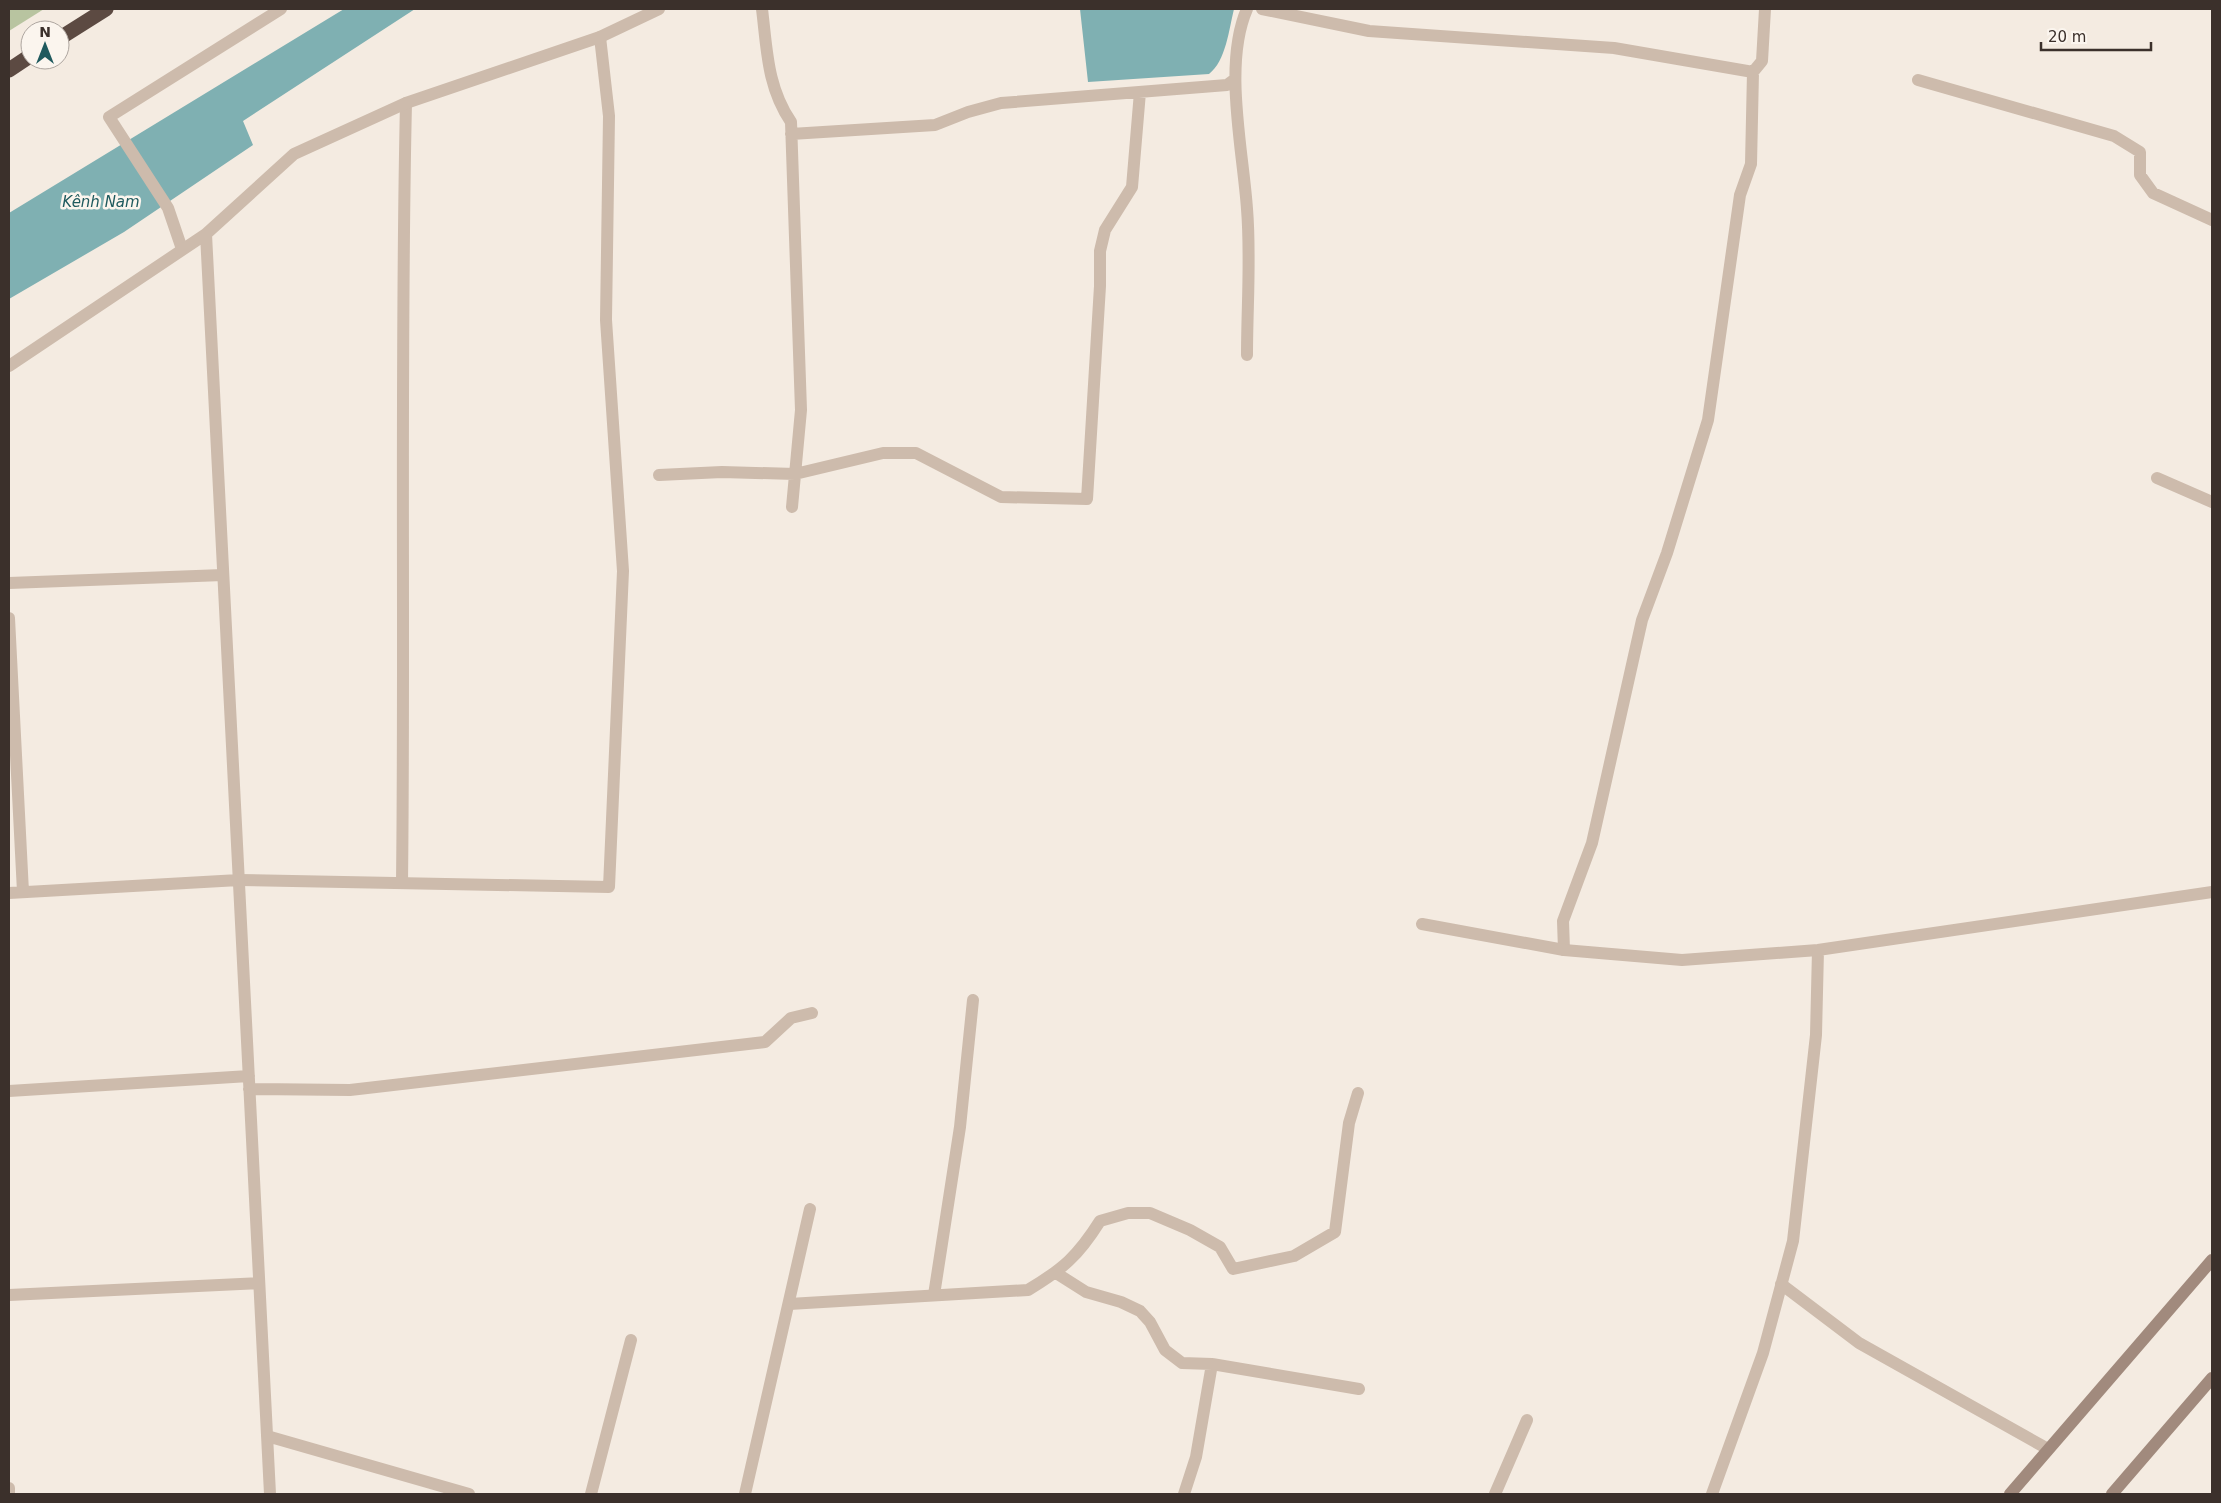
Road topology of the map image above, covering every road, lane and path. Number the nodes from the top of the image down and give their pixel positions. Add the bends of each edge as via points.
1 (106, 9) edge
2 (281, 9) edge
3 (659, 9) edge
4 (762, 9) edge
5 (1247, 9) edge
6 (1262, 9) edge
7 (1765, 9) edge
8 (70, 32) edge
9 (600, 37) junction
10 (20, 63) edge
11 (9, 70) edge
12 (1752, 72) junction
13 (1234, 79) junction
14 (1918, 80) dead end
15 (1140, 92) junction
16 (406, 103) junction
17 (791, 134) junction
18 (2212, 220) edge
19 (206, 234) junction
20 (182, 249) junction
21 (1247, 355) dead end
22 (9, 366) edge
23 (795, 474) junction
24 (658, 475) dead end
25 (2157, 478) dead end
26 (2212, 502) edge
27 (792, 507) dead end
28 (223, 575) junction
29 (9, 583) edge
30 (9, 618) edge
31 (239, 880) junction
32 (402, 883) junction
33 (23, 892) junction
34 (2212, 892) edge
35 (9, 893) edge
36 (1422, 924) dead end
37 (1564, 950) junction
38 (1818, 950) junction
39 (973, 1000) dead end
40 (812, 1013) dead end
41 (249, 1082) junction
42 (9, 1091) edge
43 (1358, 1094) dead end
44 (810, 1209) dead end
45 (2212, 1260) edge
46 (1056, 1273) junction
47 (259, 1283) junction
48 (1781, 1284) junction
49 (9, 1295) edge
50 (934, 1295) junction
51 (789, 1304) junction
52 (631, 1340) dead end
53 (1212, 1364) junction
54 (2212, 1378) edge
55 (1358, 1389) dead end
56 (1527, 1420) dead end
57 (267, 1436) junction
58 (2048, 1449) junction
59 (9, 1488) edge
60 (9, 1494) edge
61 (270, 1494) edge
62 (469, 1494) edge
63 (591, 1494) edge
64 (745, 1494) edge
65 (1184, 1494) edge
66 (1495, 1494) edge
67 (1712, 1494) edge
68 (2010, 1494) edge
69 (2112, 1494) edge

1 - 8 highway
2 - 20 street via 109,117 168,208
3 - 9 street
4 - 17 street via 770,78 780,106 791,122
5 - 13 street via 1242,19
6 - 12 street via 1369,31 1614,48
7 - 12 street via 1762,61
9 - 16 street
9 - 32 street via 608,116 606,320 623,570 609,887
10 - 11 highway
12 - 37 street via 1751,164 1740,196 1708,420 1667,553 1642,620 1592,843 1563,921
13 - 15 street via 1227,85
13 - 21 street via 1248,211
14 - 18 street via 2114,136 2140,152 2140,176 2153,193
15 - 17 street via 1001,103 936,125
15 - 23 street via 1132,187 1105,230 1100,251 1087,499 1001,497 916,453 883,453
16 - 19 street via 294,154
16 - 32 street via 402,297
17 - 23 street via 801,410
19 - 20 street
19 - 28 street
20 - 22 street
23 - 24 street via 722,472
23 - 27 street
25 - 26 street
28 - 29 street
28 - 31 street
30 - 33 street
31 - 32 street
31 - 33 street
31 - 41 street
33 - 35 street
34 - 38 street
36 - 37 street
37 - 38 street via 1682,960
38 - 48 street via 1816,1035 1793,1241
39 - 50 street via 960,1127
40 - 41 street via 791,1018 765,1042 350,1090
41 - 42 street
41 - 47 street
43 - 46 street via 1349,1123 1335,1232 1294,1256 1233,1269 1220,1247 1190,1230 1150,1214 1128,1214 1100,1221 1083,1249
44 - 51 street
45 - 58 main road
46 - 50 street via 1028,1290
46 - 53 street via 1086,1292 1140,1311 1165,1350 1182,1363
47 - 49 street
47 - 57 street
48 - 58 street via 1860,1343
48 - 67 street via 1763,1354
50 - 51 street
51 - 64 street
52 - 63 street
53 - 55 street
53 - 65 street via 1196,1457
54 - 69 main road
56 - 66 street
57 - 61 street
57 - 62 street
58 - 68 main road
59 - 60 street

